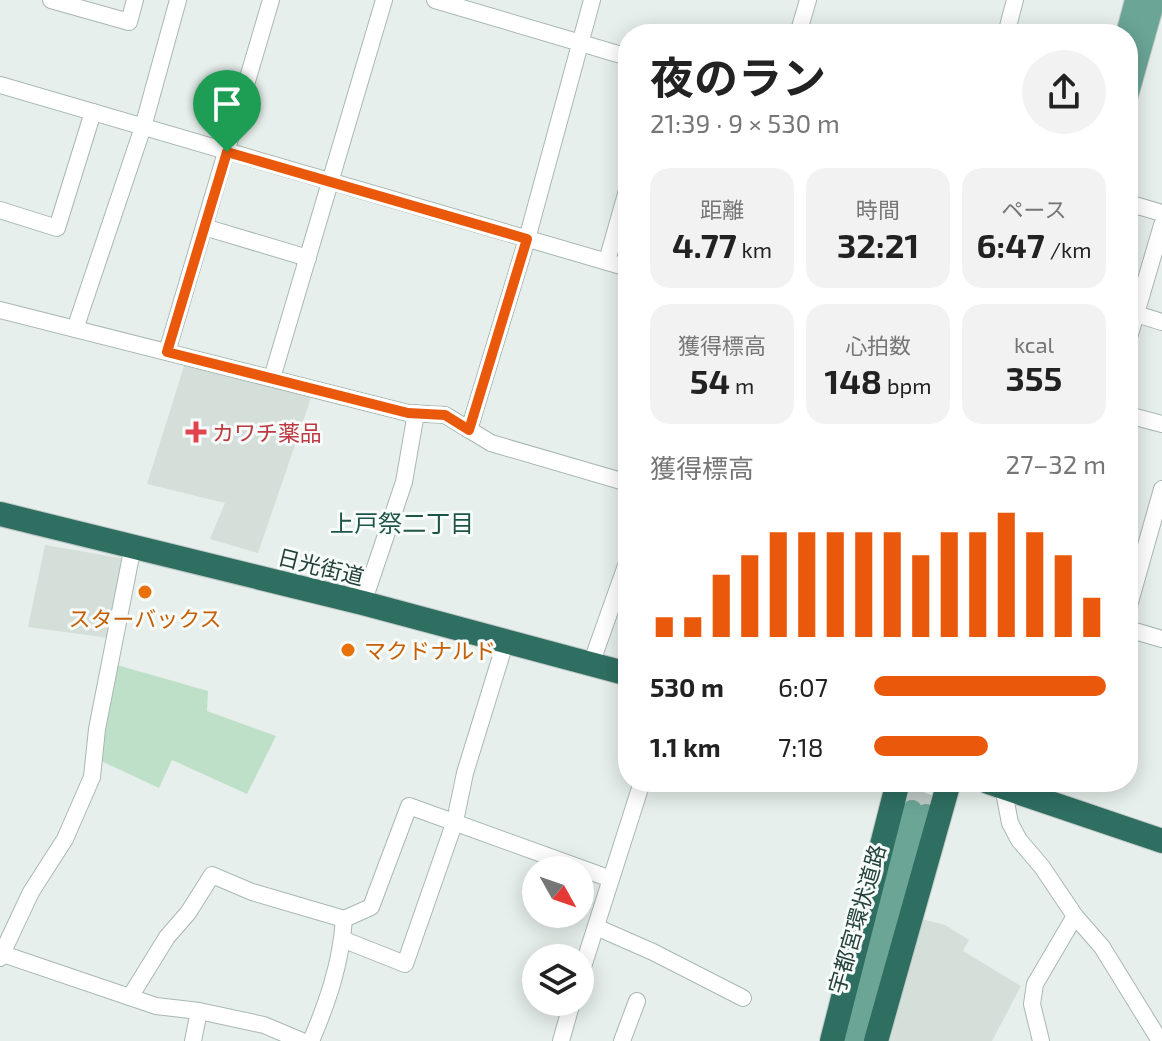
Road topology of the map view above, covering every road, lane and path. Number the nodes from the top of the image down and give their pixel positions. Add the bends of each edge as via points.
1 (51, 0) edge
2 (135, 0) edge
3 (178, 0) edge
4 (271, 0) edge
5 (384, 0) edge
6 (435, 0) edge
7 (592, 0) edge
8 (808, 0) edge
9 (1015, 0) edge
10 (1135, 0) edge
11 (1155, 0) edge
12 (801, 24) edge
13 (1009, 24) edge
14 (1129, 24) edge
15 (579, 44) junction
16 (618, 54) edge
17 (1138, 60) edge
18 (0, 85) edge
19 (93, 112) junction
20 (143, 127) junction
21 (227, 152) junction
22 (332, 182) junction
23 (1138, 206) edge
24 (0, 210) edge
25 (1162, 213) edge
26 (618, 222) edge
27 (1162, 225) edge
28 (204, 227) junction
29 (527, 239) junction
30 (308, 258) junction
31 (607, 261) junction
32 (618, 265) edge
33 (1138, 307) edge
34 (0, 310) edge
35 (1138, 315) edge
36 (1162, 322) edge
37 (75, 329) junction
38 (167, 352) junction
39 (272, 378) junction
40 (416, 413) junction
41 (1138, 418) edge
42 (1162, 424) edge
43 (469, 430) junction
44 (618, 480) edge
45 (1162, 489) edge
46 (0, 514) edge
47 (133, 546) junction
48 (1138, 574) edge
49 (618, 588) edge
50 (363, 603) junction
51 (1138, 632) edge
52 (1162, 639) edge
53 (506, 640) junction
54 (591, 664) junction
55 (618, 671) edge
56 (639, 792) edge
57 (895, 792) tunnel mouth
58 (946, 792) tunnel mouth
59 (1004, 792) edge
60 (1023, 792) edge
61 (455, 821) junction
62 (1162, 841) edge
63 (611, 879) junction
64 (1075, 916) junction
65 (344, 919) junction
66 (596, 927) junction
67 (342, 939) junction
68 (590, 944) edge
69 (1, 955) edge
70 (130, 997) junction
71 (743, 998) dead end
72 (637, 1001) dead end
73 (199, 1011) junction
74 (568, 1016) edge
75 (193, 1041) edge
76 (302, 1041) edge
77 (311, 1041) edge
78 (561, 1041) edge
79 (622, 1041) edge
80 (832, 1041) edge
81 (847, 1041) edge
82 (863, 1041) edge
83 (876, 1041) edge
84 (1041, 1041) edge
85 (1160, 1041) edge

1 - 2 street via 129,22
3 - 20 street
4 - 21 street
5 - 22 street
6 - 15 street
7 - 15 street
8 - 12 street
9 - 13 street
10 - 14 main road
11 - 17 main road
15 - 16 street
15 - 29 street
18 - 19 street
19 - 20 street
19 - 24 street via 57,228
20 - 21 street
20 - 37 street
21 - 22 street
21 - 28 street
22 - 29 street
22 - 30 street
23 - 25 street
26 - 31 street
27 - 33 street
28 - 30 street
28 - 38 street
29 - 31 street
29 - 43 street
30 - 39 street
31 - 32 street
34 - 37 street
35 - 36 street
37 - 38 street
38 - 39 street
39 - 40 street
40 - 43 street via 445,415
40 - 50 street via 404,482
41 - 42 street
43 - 44 street via 491,443
45 - 48 street
46 - 47 highway, 日光街道
47 - 50 highway, 日光街道
47 - 69 street via 92,777 65,839 31,892
49 - 54 street
50 - 53 highway, 日光街道
51 - 52 street
53 - 54 highway, 日光街道
53 - 61 street
54 - 55 highway, 日光街道
56 - 63 street
57 - 80 highway
58 - 83 highway
59 - 64 street via 1019,840
60 - 62 highway
61 - 63 street
61 - 65 street via 409,806 371,907
61 - 67 street via 405,964
63 - 66 street
64 - 84 street via 1035,984 1032,1004
64 - 85 street via 1102,947
65 - 67 street
65 - 70 street via 212,875
66 - 68 street
66 - 71 street
67 - 77 street via 331,994
69 - 70 street
70 - 73 street
72 - 79 street
73 - 75 street
73 - 76 street via 264,1025
74 - 78 street
81 - 82 main road, 宇都宮環状道路 via 919,812

